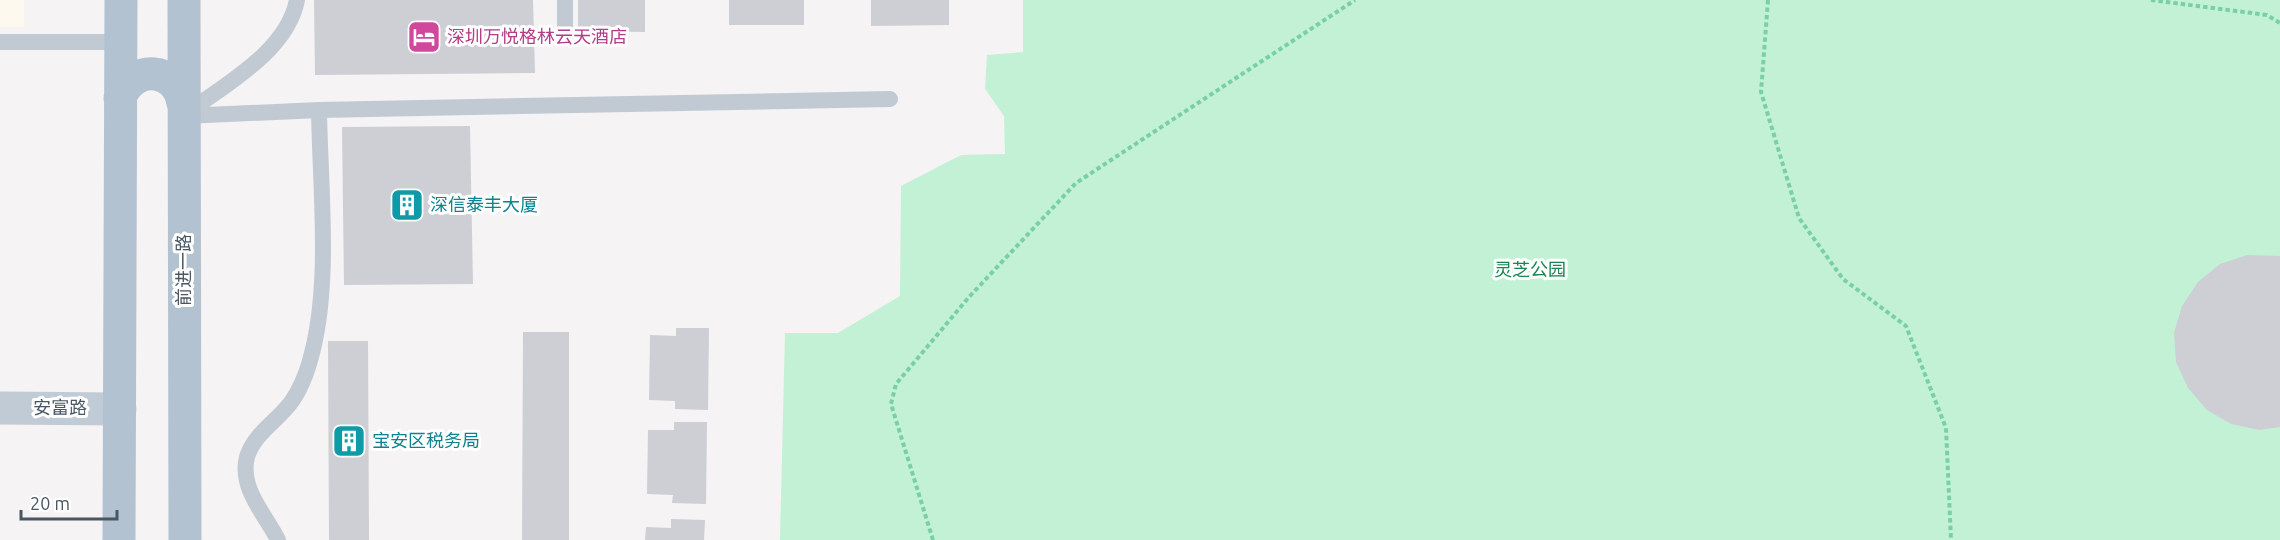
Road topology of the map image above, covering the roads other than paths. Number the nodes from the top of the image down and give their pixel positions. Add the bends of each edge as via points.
1 (121, 0) edge
2 (184, 0) edge
3 (297, 0) edge
4 (565, 0) edge
5 (565, 28) dead end
6 (0, 42) edge
7 (121, 42) junction
8 (120, 98) junction
9 (890, 99) dead end
10 (183, 110) junction
11 (319, 111) junction
12 (0, 408) edge
13 (120, 409) junction
14 (119, 540) edge
15 (185, 540) edge
16 (278, 540) edge

1 - 7 main road
2 - 10 main road, 前进一路
3 - 10 lane via 294,14 274,47
4 - 5 lane
6 - 7 lane
7 - 8 main road
8 - 10 main road via 130,81 149,72 170,78 177,86
8 - 13 main road
9 - 11 lane
10 - 11 lane
10 - 15 main road, 前进一路
11 - 16 lane via 323,303 309,365 293,400 260,434 247,458 247,483
12 - 13 street, 安富路
13 - 14 main road

